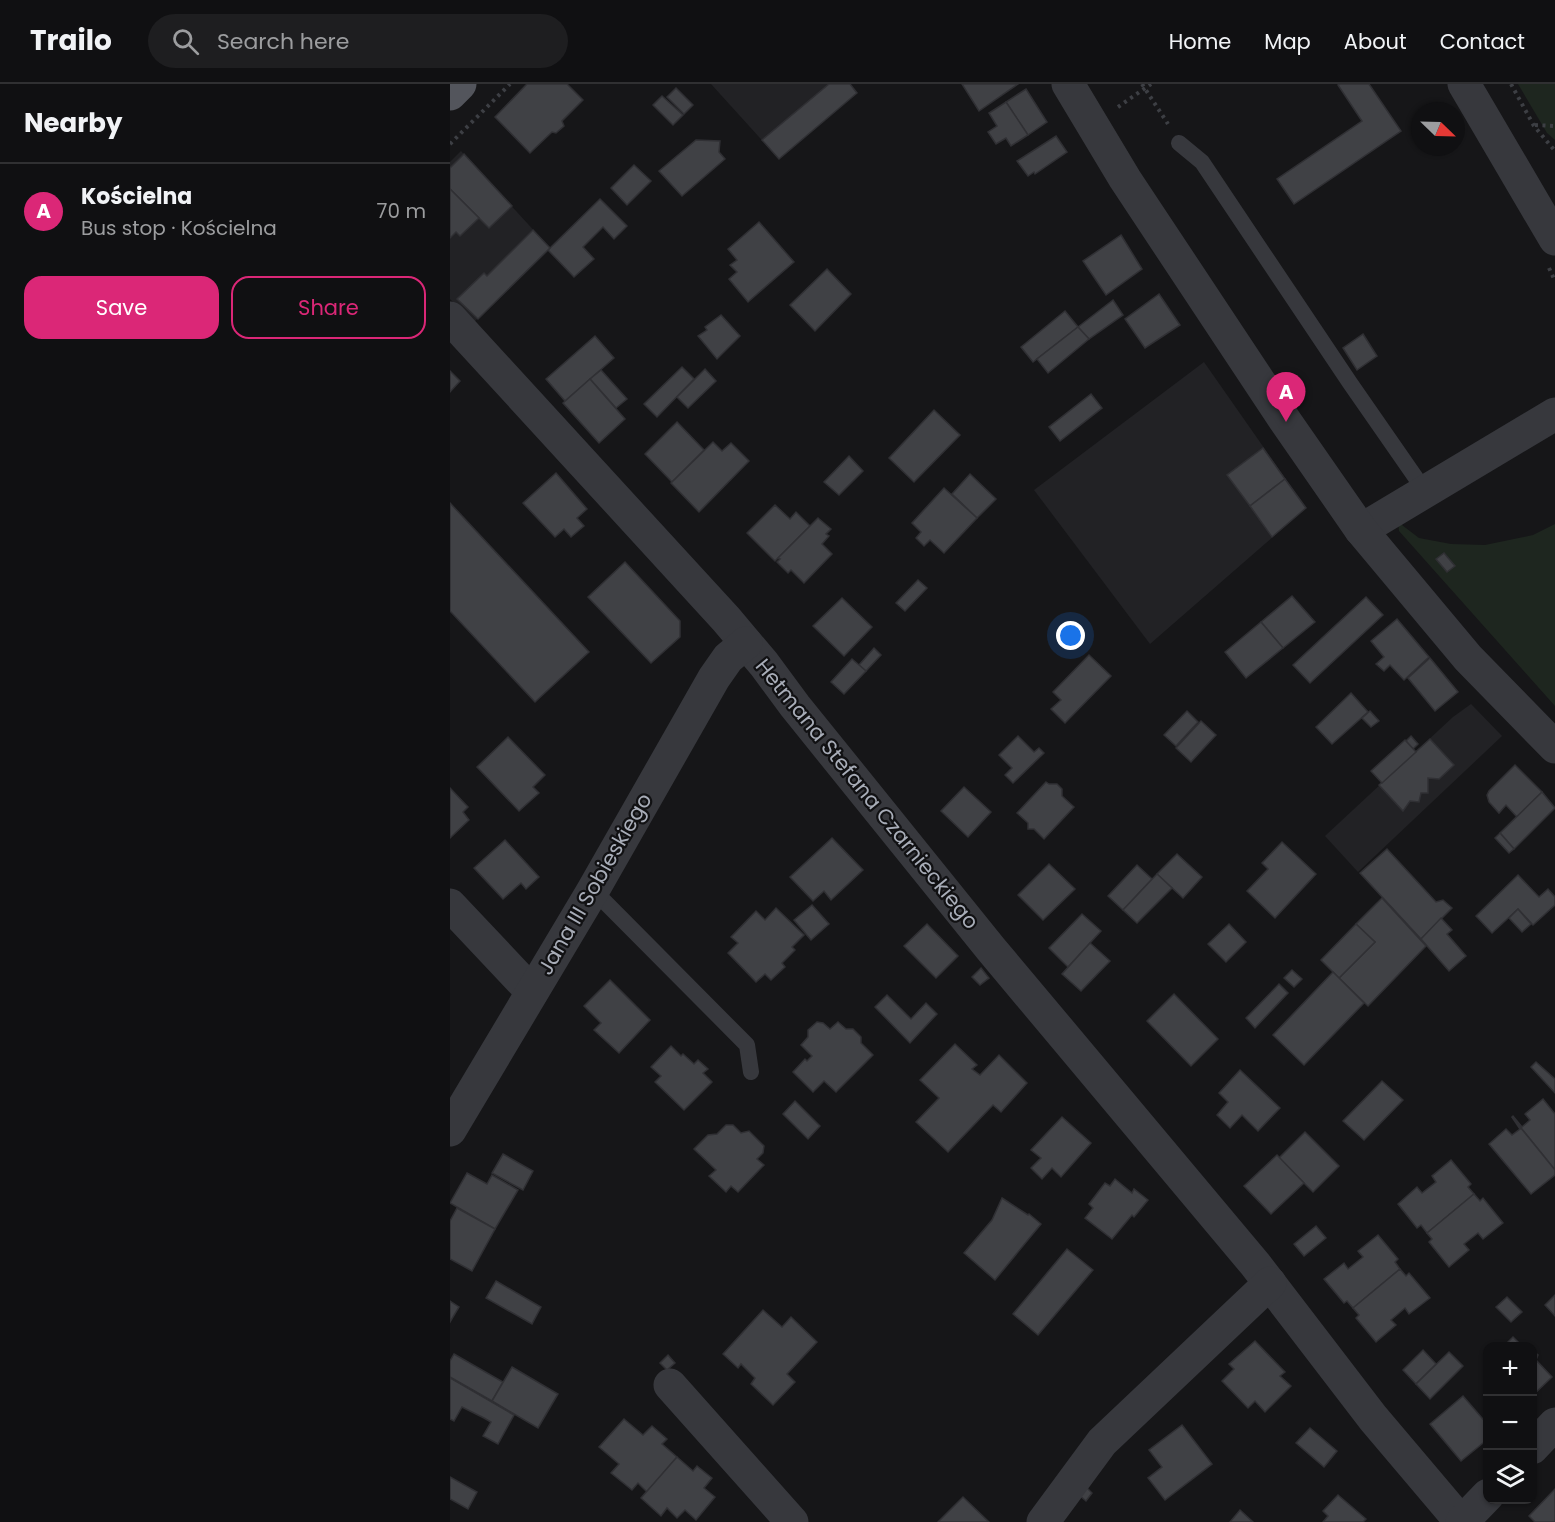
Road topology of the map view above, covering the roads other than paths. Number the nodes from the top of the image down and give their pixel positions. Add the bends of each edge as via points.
1 (460, 84) edge
2 (1068, 84) edge
3 (1464, 84) edge
4 (450, 94) edge
5 (1179, 142) road end
6 (1555, 239) edge
7 (450, 318) edge
8 (1555, 414) edge
9 (1425, 491) junction
10 (1361, 530) junction
11 (746, 643) junction
12 (1555, 747) edge
13 (592, 892) junction
14 (450, 905) edge
15 (532, 992) junction
16 (752, 1072) dead end
17 (450, 1130) edge
18 (1270, 1283) junction
19 (670, 1385) dead end
20 (1555, 1424) edge
21 (1537, 1444) edge
22 (1483, 1500) edge
23 (792, 1522) edge
24 (1043, 1522) edge
25 (1462, 1522) edge

1 - 4 main road
2 - 10 street via 1125,179
3 - 6 street
5 - 9 lane via 1202,162
7 - 11 street, Hetmana Stefana Czarnieckiego
8 - 9 street
9 - 10 street
10 - 12 street via 1468,658
11 - 13 street, Jana III Sobieskiego via 728,658 714,678
11 - 18 street, Hetmana Stefana Czarnieckiego via 991,949
13 - 15 street, Jana III Sobieskiego
13 - 16 lane via 747,1044
14 - 15 street
15 - 17 street, Jana III Sobieskiego
18 - 24 street via 1102,1442
18 - 25 street, Hetmana Stefana Czarnieckiego via 1373,1418
19 - 23 street
20 - 21 street
22 - 25 street

